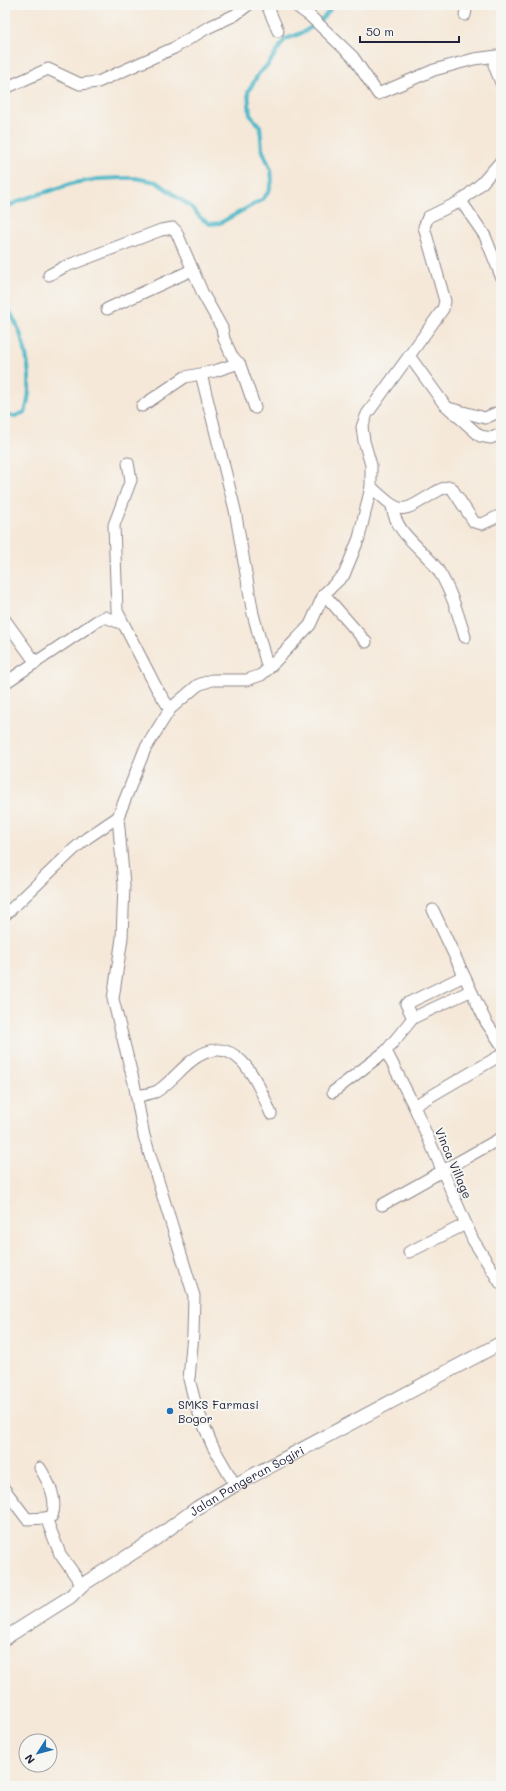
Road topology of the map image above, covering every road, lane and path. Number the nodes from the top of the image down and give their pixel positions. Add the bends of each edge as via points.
1 (248, 5) edge
2 (267, 5) edge
3 (295, 5) edge
4 (278, 32) dead end
5 (499, 56) edge
6 (501, 83) edge
7 (10, 86) dead end
8 (501, 161) edge
9 (460, 201) junction
10 (192, 270) junction
11 (49, 274) dead end
12 (501, 276) edge
13 (107, 309) dead end
14 (410, 357) junction
15 (239, 363) junction
16 (201, 374) junction
17 (142, 406) dead end
18 (255, 408) dead end
19 (450, 408) junction
20 (501, 410) edge
21 (501, 434) edge
22 (128, 463) dead end
23 (371, 487) junction
24 (392, 506) junction
25 (501, 515) edge
26 (324, 594) junction
27 (5, 620) edge
28 (123, 624) junction
29 (465, 637) dead end
30 (366, 642) dead end
31 (36, 663) junction
32 (268, 669) junction
33 (5, 683) edge
34 (170, 709) junction
35 (118, 817) junction
36 (433, 910) dead end
37 (5, 915) edge
38 (464, 976) junction
39 (470, 991) junction
40 (413, 1018) junction
41 (501, 1044) edge
42 (386, 1051) junction
43 (501, 1055) edge
44 (334, 1092) dead end
45 (137, 1096) junction
46 (414, 1106) junction
47 (271, 1114) dead end
48 (501, 1138) edge
49 (444, 1169) junction
50 (382, 1205) dead end
51 (466, 1224) junction
52 (409, 1252) dead end
53 (501, 1284) edge
54 (501, 1343) edge
55 (40, 1468) dead end
56 (235, 1485) junction
57 (5, 1490) edge
58 (46, 1518) junction
59 (82, 1585) junction
60 (5, 1638) edge

1 - 7 street via 235,15 174,48 98,82 80,84 48,69
2 - 4 street
3 - 5 street via 353,57 378,94 434,70 474,59
5 - 6 street via 494,64
8 - 9 street via 482,183
9 - 12 street via 485,236
9 - 14 street via 428,217 424,227 445,301 443,309
10 - 11 street via 176,231 169,228
10 - 13 street
10 - 15 street via 222,328 232,356
14 - 19 street via 444,404
14 - 23 street via 367,414 362,427 371,465
15 - 16 street
15 - 18 street
16 - 17 street via 184,377
16 - 32 street via 235,510 253,614
19 - 20 street via 484,418
19 - 21 street via 480,436 491,438
22 - 28 street via 131,480 114,525 117,611
23 - 24 street
23 - 26 street via 359,538 344,574
24 - 25 street via 400,510 410,508 451,487 474,522 482,524
24 - 29 street via 401,531 433,563 447,585
26 - 30 street
26 - 32 street via 310,625
27 - 31 street
28 - 31 street via 105,618
28 - 34 street
31 - 33 street
32 - 34 street via 247,680 212,680 198,685
34 - 35 street via 145,749
35 - 37 street via 73,850
35 - 45 street via 124,885 122,938 113,999
36 - 38 street
38 - 39 street
38 - 40 street via 406,1004
39 - 40 street
39 - 41 street
40 - 42 street
42 - 44 street
42 - 46 street, Vinca Village
43 - 46 street
45 - 47 street via 156,1092 190,1061 206,1052 225,1050 241,1059 263,1094
45 - 56 street via 151,1162 194,1296 189,1379 196,1406 212,1445
46 - 49 street, Vinca Village
48 - 49 street
49 - 50 street
49 - 51 street, Vinca Village
51 - 52 street
51 - 53 street, Vinca Village via 473,1240
54 - 56 street, Jalan Pangeran Sogiri
55 - 58 street via 52,1492 55,1508 52,1516
56 - 59 street, Jalan Pangeran Sogiri
57 - 58 street via 27,1519
58 - 59 street via 60,1554
59 - 60 street, Jalan Pangeran Sogiri via 70,1598

